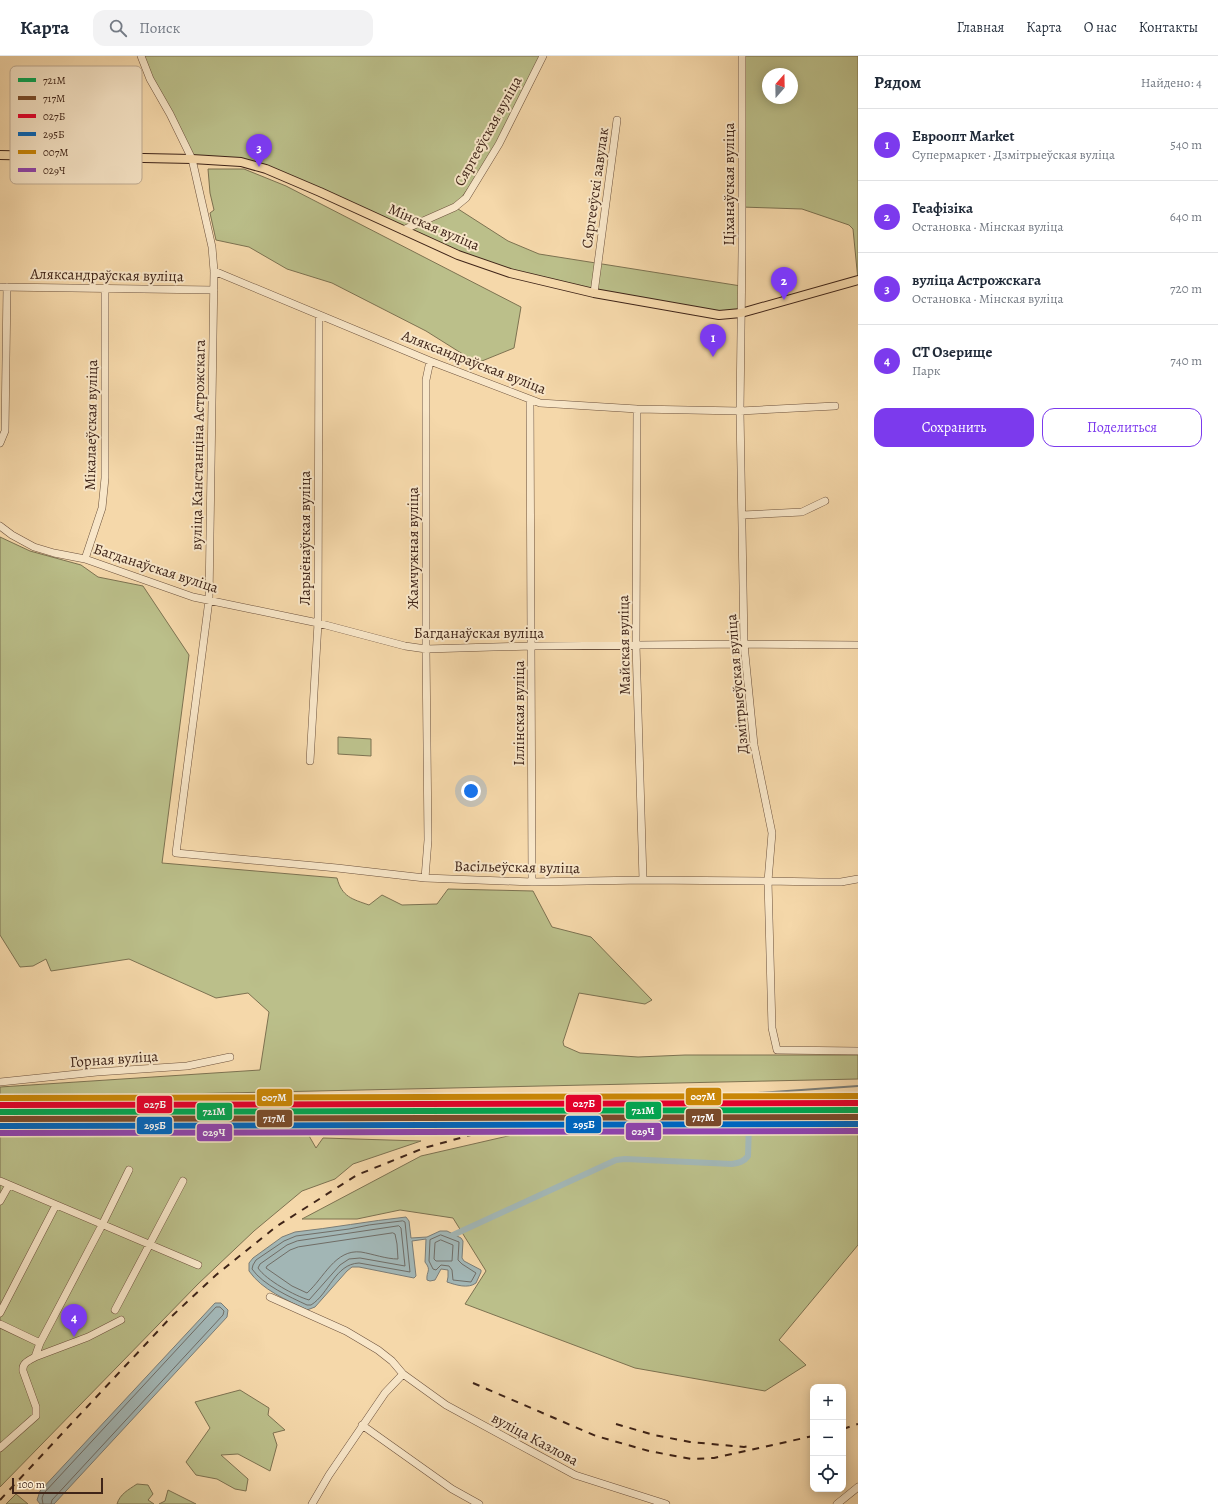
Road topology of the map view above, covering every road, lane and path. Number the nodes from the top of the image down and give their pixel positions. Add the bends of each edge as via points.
1 (141, 56) edge
2 (543, 56) edge
3 (742, 56) edge
4 (617, 120) dead end
5 (0, 155) edge
6 (10, 155) edge
7 (142, 158) edge
8 (192, 159) junction
9 (404, 230) junction
10 (214, 271) junction
11 (858, 280) edge
12 (4, 287) edge
13 (105, 289) junction
14 (214, 290) junction
15 (594, 293) junction
16 (741, 313) junction
17 (319, 315) junction
18 (430, 361) junction
19 (530, 400) junction
20 (835, 406) dead end
21 (637, 409) junction
22 (740, 411) junction
23 (0, 443) edge
24 (824, 501) dead end
25 (742, 515) junction
26 (0, 526) edge
27 (85, 559) junction
28 (208, 600) junction
29 (318, 623) junction
30 (744, 644) junction
31 (636, 645) junction
32 (858, 645) edge
33 (532, 646) junction
34 (426, 649) junction
35 (310, 761) dead end
36 (176, 853) joint
37 (425, 878) junction
38 (858, 879) edge
39 (643, 880) junction
40 (768, 881) junction
41 (532, 882) junction
42 (858, 1051) edge
43 (230, 1057) dead end
44 (0, 1082) edge
45 (129, 1170) dead end
46 (0, 1181) edge
47 (183, 1181) dead end
48 (9, 1185) junction
49 (0, 1201) edge
50 (56, 1205) junction
51 (102, 1225) junction
52 (149, 1245) junction
53 (198, 1265) dead end
54 (270, 1296) dead end
55 (115, 1310) dead end
56 (0, 1313) edge
57 (121, 1320) dead end
58 (0, 1324) edge
59 (40, 1343) junction
60 (35, 1357) junction
61 (404, 1374) junction
62 (362, 1425) junction
63 (0, 1448) edge
64 (858, 1487) edge
65 (312, 1504) edge
66 (479, 1504) edge
67 (666, 1504) edge
68 (837, 1504) edge

1 - 8 street, вуліца Канстанціна Астрожскага via 150,79
2 - 9 street, Сяргееўская вуліца via 499,144 466,198 455,207
3 - 16 street, Ціханаўская вуліца
4 - 15 street, Сяргееўскі завулак
5 - 6 main road, Мінская вуліца
7 - 8 main road, Мінская вуліца
8 - 9 main road, Мінская вуліца via 228,160 253,165
8 - 10 street, вуліца Канстанціна Астрожскага via 212,247
9 - 15 main road, Мінская вуліца via 458,255 510,273
10 - 14 street, вуліца Канстанціна Астрожскага
10 - 17 street, Аляксандраўская вуліца
11 - 16 main road, Мінская вуліца
12 - 13 street, Аляксандраўская вуліца
12 - 23 street via 5,431
13 - 14 street, Аляксандраўская вуліца
13 - 27 street, Мікалаеўская вуліца via 105,478 102,508
14 - 28 street, вуліца Канстанціна Астрожскага
15 - 16 main road, Мінская вуліца via 719,315
16 - 22 street, Дзмітрыеўская вуліца
17 - 18 street, Аляксандраўская вуліца
17 - 29 street, Ларыёнаўская вуліца
18 - 19 street, Аляксандраўская вуліца
18 - 34 street, Жамчужная вуліца via 426,380
19 - 21 street, Аляксандраўская вуліца via 555,405
19 - 33 street, Іллінская вуліца
20 - 22 street, Аляксандраўская вуліца
21 - 22 street, Аляксандраўская вуліца
21 - 31 street, Майская вуліца
22 - 25 street, Дзмітрыеўская вуліца
24 - 25 street via 802,512
25 - 30 street, Дзмітрыеўская вуліца
26 - 27 street, Багданаўская вуліца via 34,547
27 - 28 street, Багданаўская вуліца
28 - 29 street, Багданаўская вуліца
28 - 36 street, вуліца Канстанціна Астрожскага
29 - 34 street, Багданаўская вуліца via 392,643
29 - 35 street, Ларыёнаўская вуліца
30 - 31 street, Багданаўская вуліца
30 - 32 street, Багданаўская вуліца
30 - 40 street, Дзмітрыеўская вуліца via 754,745 772,833
31 - 33 street, Багданаўская вуліца
31 - 39 street, Майская вуліца
33 - 34 street, Багданаўская вуліца
33 - 41 street, Іллінская вуліца
34 - 37 street, Жамчужная вуліца via 428,840
36 - 37 street, Васільеўская вуліца
37 - 41 street, Васільеўская вуліца
38 - 40 street, Васільеўская вуліца via 841,882
39 - 40 street, Васільеўская вуліца
39 - 41 street, Васільеўская вуліца
40 - 42 street, Дзмітрыеўская вуліца via 772,1028 778,1050
43 - 44 street, Горная вуліца via 187,1066
45 - 51 street
46 - 48 street
47 - 52 street
48 - 49 street
48 - 50 street
50 - 51 street
50 - 56 street
51 - 52 street
51 - 59 street
52 - 53 street
52 - 55 street
54 - 61 street, вуліца Казлова via 346,1331 378,1350
57 - 60 street via 88,1337
58 - 59 street
59 - 60 street
60 - 63 street via 22,1366 22,1371 36,1407 36,1416
61 - 62 street via 385,1393
61 - 67 street, вуліца Казлова via 454,1410 575,1475
62 - 65 street
62 - 66 street via 452,1489
64 - 68 street

